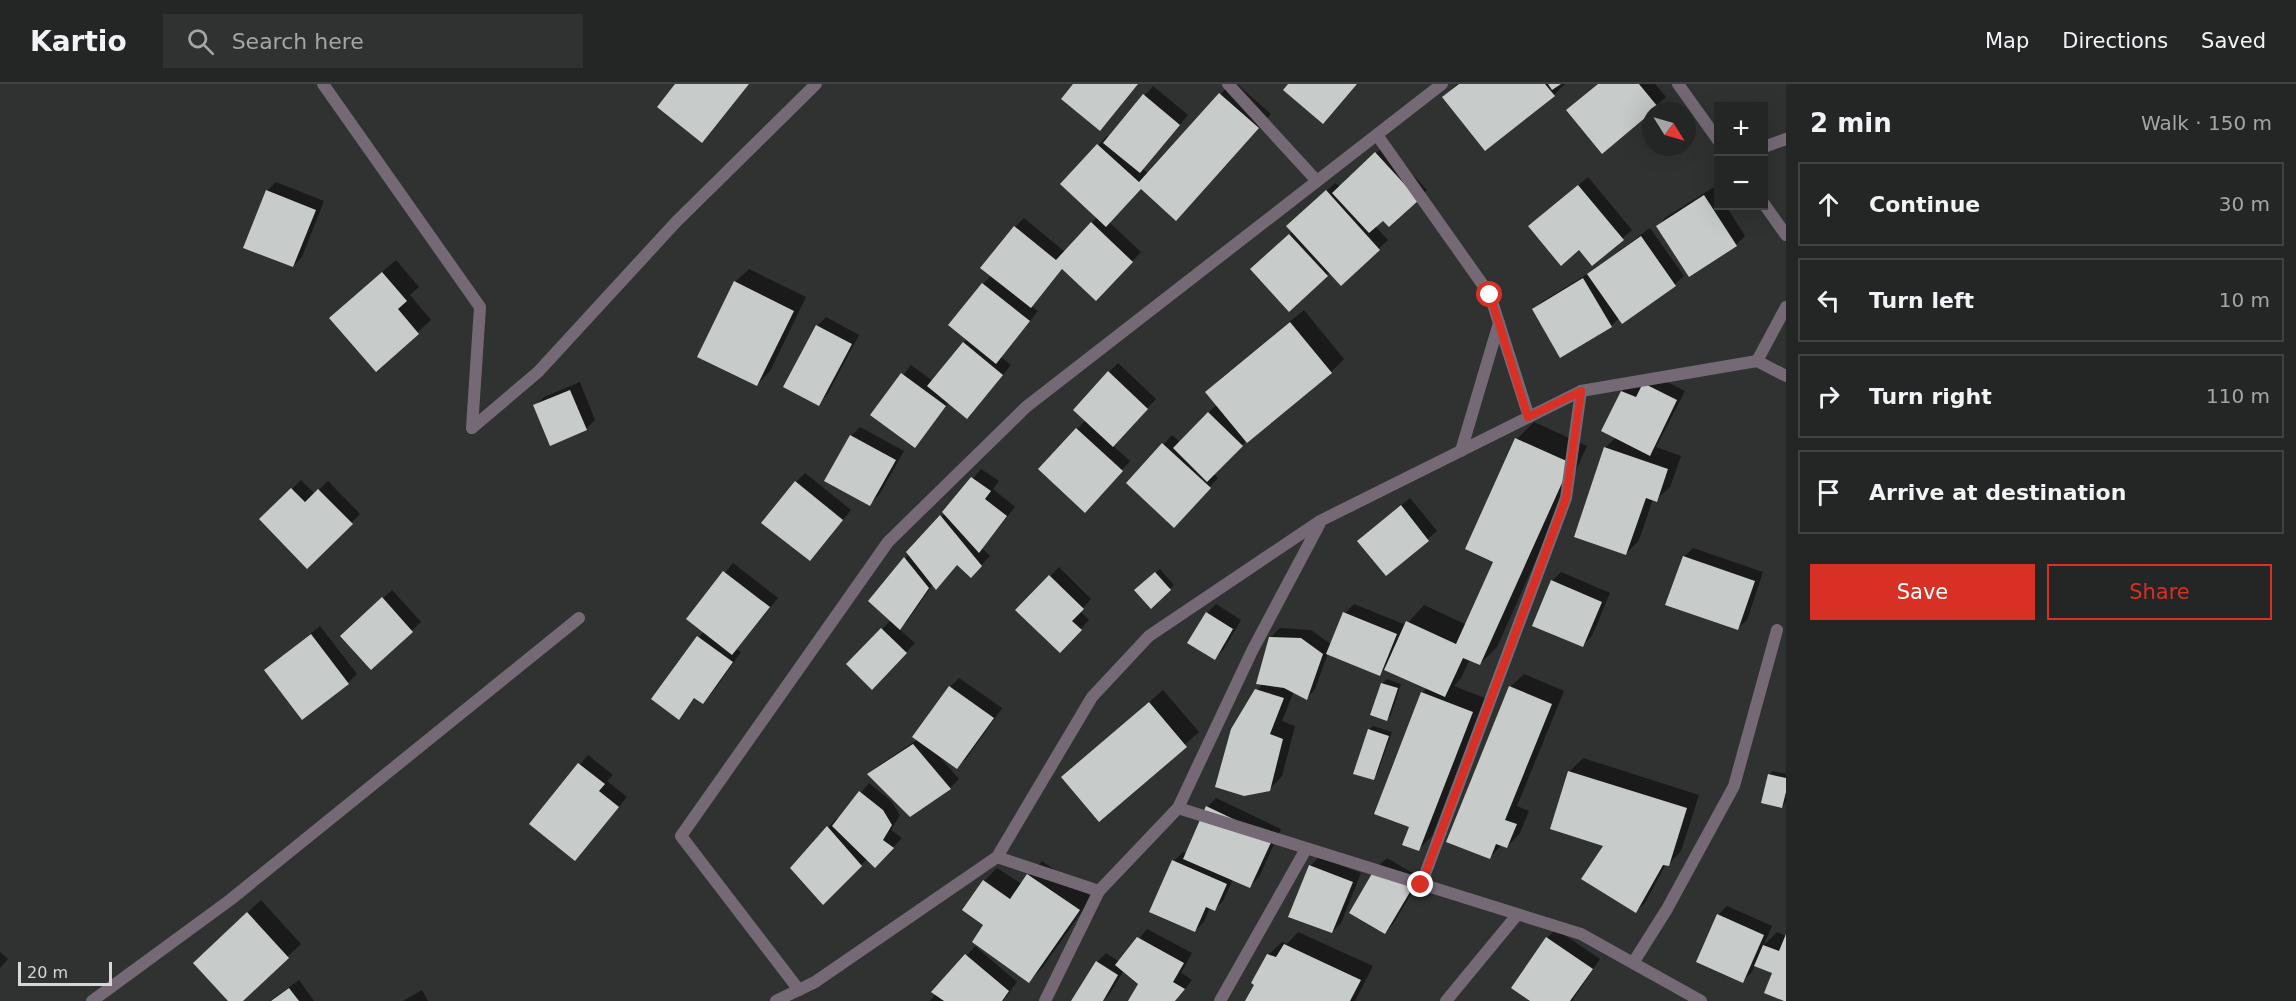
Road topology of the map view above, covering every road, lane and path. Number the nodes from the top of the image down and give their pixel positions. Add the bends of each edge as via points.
1 (323, 84) edge
2 (816, 84) edge
3 (1228, 84) edge
4 (1442, 84) edge
5 (1678, 84) edge
6 (1714, 133) edge
7 (1377, 135) junction
8 (1786, 139) edge
9 (1768, 146) edge
10 (1317, 181) junction
11 (1768, 210) edge
12 (1786, 235) edge
13 (1786, 307) edge
14 (1499, 323) junction
15 (1757, 361) junction
16 (1786, 376) edge
17 (1581, 391) junction
18 (1528, 417) junction
19 (1461, 451) junction
20 (1320, 521) junction
21 (579, 618) dead end
22 (1777, 630) dead end
23 (1178, 808) junction
24 (1306, 849) junction
25 (997, 857) junction
26 (1421, 885) junction
27 (1099, 891) junction
28 (1517, 915) junction
29 (1633, 963) junction
30 (799, 990) junction
31 (92, 1001) edge
32 (776, 1001) edge
33 (1045, 1001) edge
34 (1220, 1001) edge
35 (1446, 1001) edge
36 (1701, 1001) edge

1 - 2 street via 480,308 472,428 538,372 676,222
3 - 10 street
4 - 7 street
5 - 6 street
7 - 10 street
7 - 14 street via 1490,295
8 - 9 street
10 - 30 street via 1026,407 888,542 681,836
11 - 12 street
13 - 15 street
14 - 18 street
14 - 19 street
15 - 16 street
15 - 17 street
17 - 18 street
17 - 26 street via 1566,498
18 - 19 street
19 - 20 street
20 - 23 street via 1252,651
20 - 25 street via 1149,636 1092,697
21 - 31 street via 230,900
22 - 29 street via 1734,786
23 - 24 street
23 - 27 street
24 - 26 street
24 - 34 street
25 - 27 street
25 - 30 street
26 - 28 street
27 - 33 street
28 - 29 street via 1581,934
28 - 35 street
29 - 36 street
30 - 32 street

